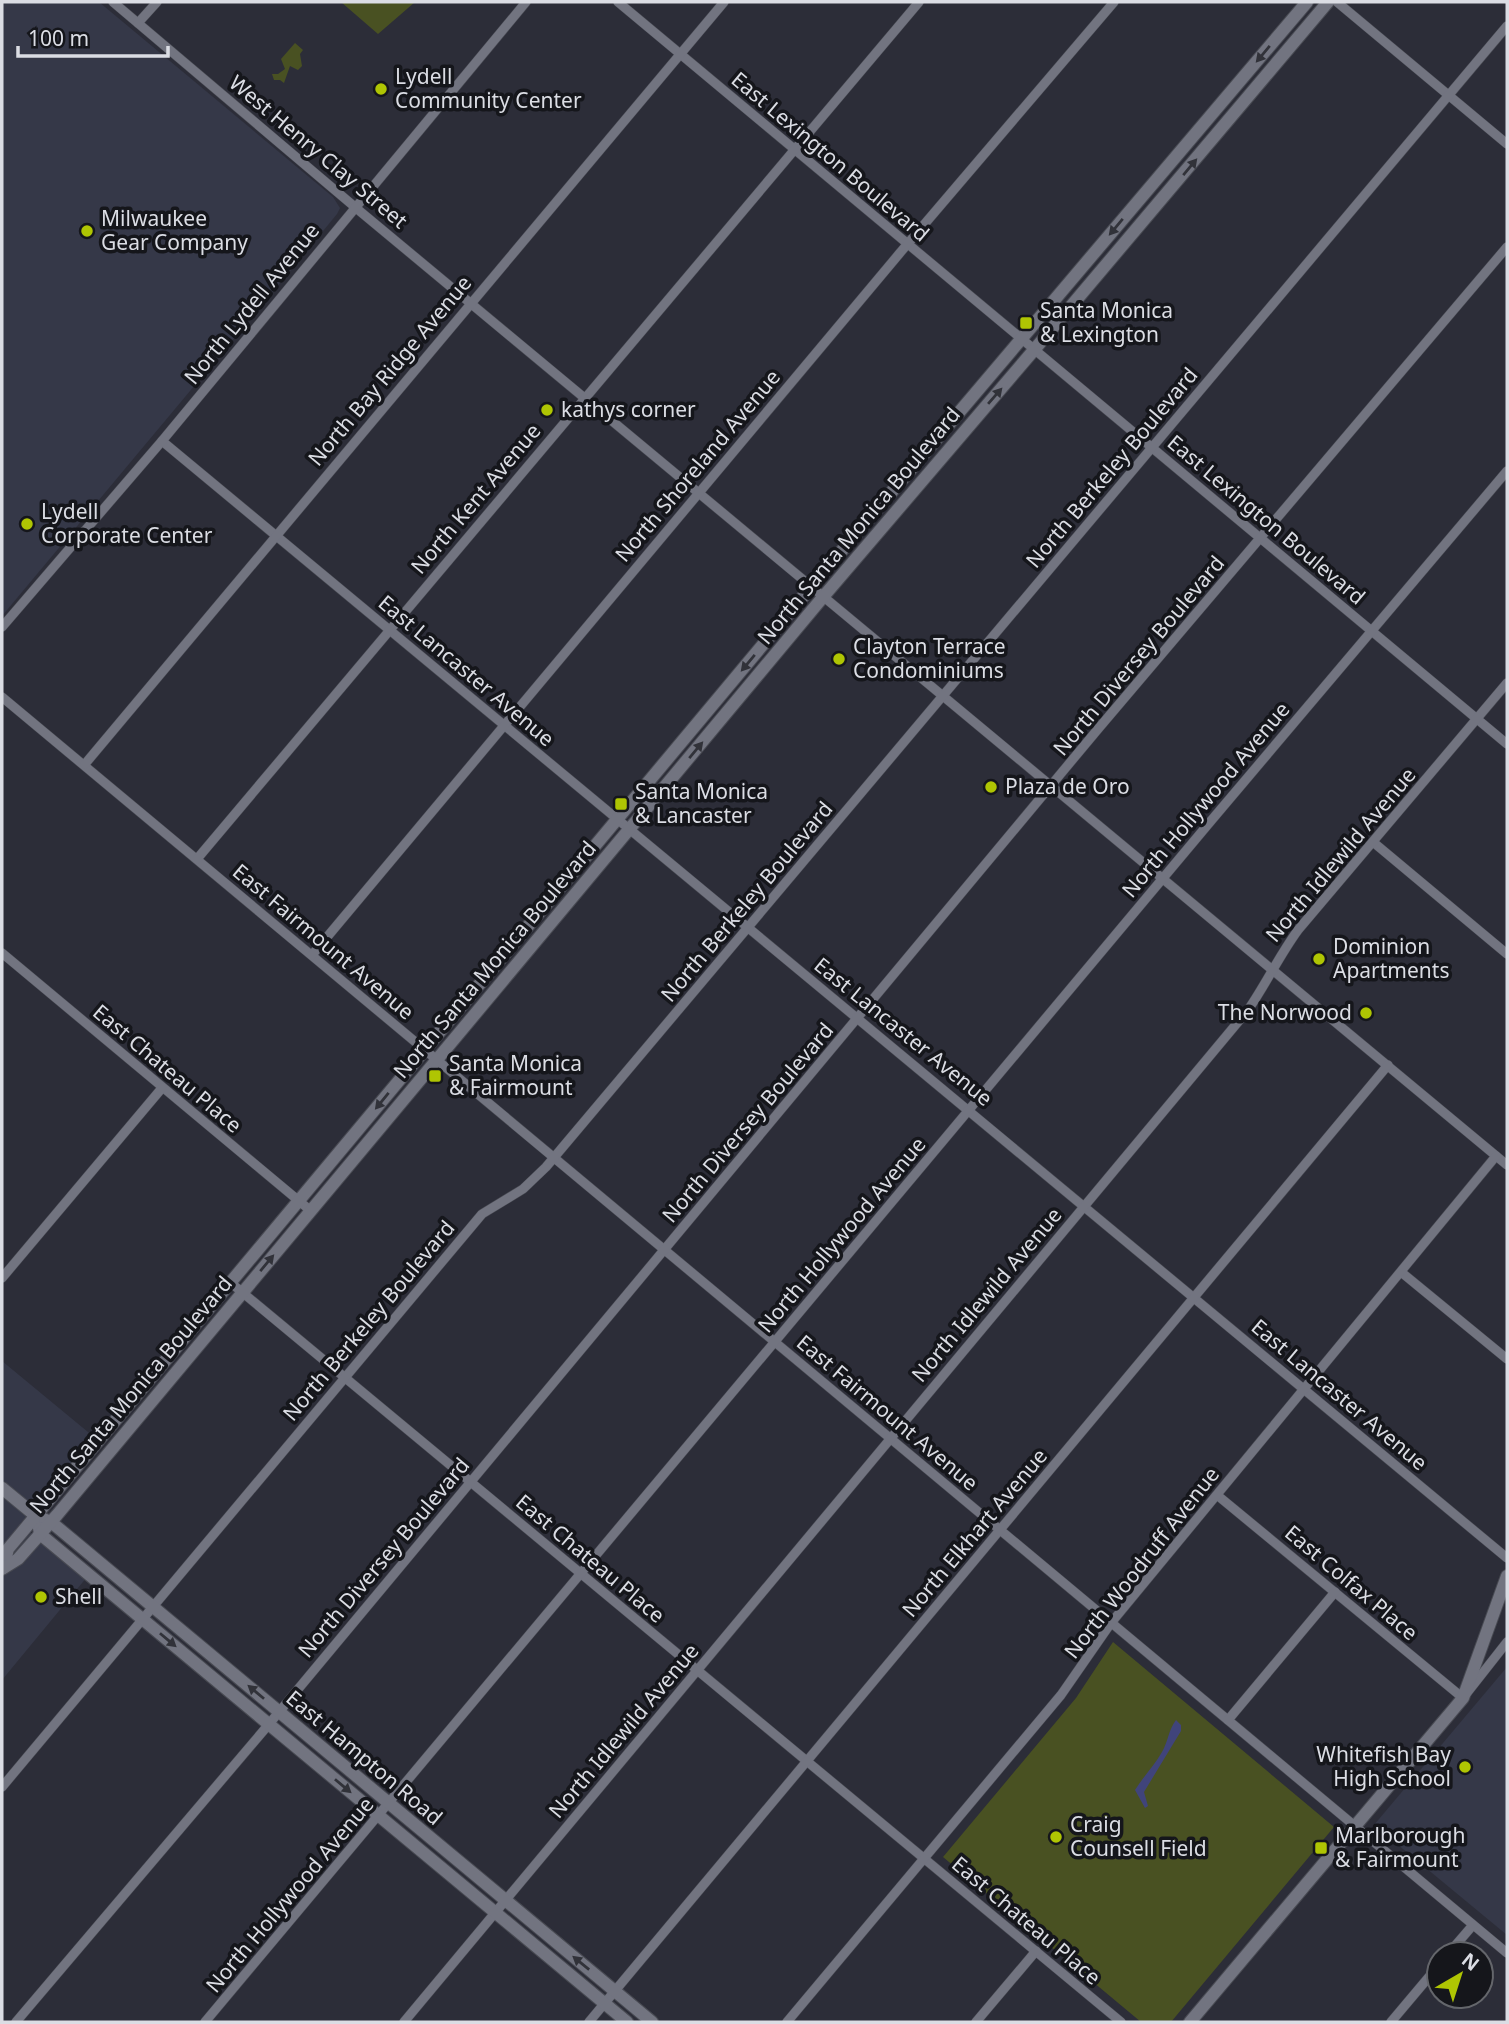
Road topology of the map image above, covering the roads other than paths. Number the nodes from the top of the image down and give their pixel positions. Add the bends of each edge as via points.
1 (113, 2) edge
2 (157, 2) edge
3 (526, 2) edge
4 (618, 2) edge
5 (724, 2) edge
6 (919, 2) edge
7 (1114, 2) edge
8 (1307, 2) edge
9 (1328, 2) edge
10 (1337, 2) edge
11 (138, 23) junction
12 (1507, 26) edge
13 (680, 54) junction
14 (1448, 96) junction
15 (1507, 144) edge
16 (794, 150) junction
17 (354, 207) junction
18 (907, 244) junction
19 (1507, 247) edge
20 (470, 302) junction
21 (1021, 339) junction
22 (1034, 350) junction
23 (584, 398) junction
24 (162, 441) junction
25 (1152, 449) junction
26 (1507, 471) edge
27 (699, 493) junction
28 (276, 534) junction
29 (1261, 539) junction
30 (811, 587) junction
31 (822, 597) junction
32 (2, 626) edge
33 (390, 629) junction
34 (1372, 631) junction
35 (1507, 683) edge
36 (2, 696) edge
37 (942, 696) junction
38 (1477, 719) junction
39 (504, 725) junction
40 (1507, 744) edge
41 (85, 764) junction
42 (1051, 786) junction
43 (617, 819) junction
44 (629, 830) junction
45 (1373, 842) junction
46 (197, 859) junction
47 (1163, 879) junction
48 (748, 929) junction
49 (2, 953) edge
50 (312, 954) junction
51 (1507, 954) edge
52 (1273, 970) junction
53 (859, 1018) junction
54 (424, 1050) junction
55 (436, 1061) junction
56 (1388, 1065) junction
57 (162, 1088) junction
58 (970, 1109) junction
59 (1496, 1156) junction
60 (554, 1159) junction
61 (1507, 1165) edge
62 (299, 1201) junction
63 (1085, 1206) junction
64 (311, 1210) junction
65 (664, 1251) junction
66 (1401, 1272) junction
67 (2, 1278) edge
68 (231, 1283) junction
69 (242, 1292) junction
70 (1195, 1298) junction
71 (775, 1343) junction
72 (1507, 1359) edge
73 (344, 1377) junction
74 (1305, 1389) junction
75 (891, 1438) junction
76 (470, 1481) junction
77 (2, 1488) edge
78 (1217, 1495) junction
79 (36, 1516) junction
80 (51, 1522) junction
81 (1001, 1530) junction
82 (40, 1534) junction
83 (88, 1553) junction
84 (1507, 1558) edge
85 (78, 1566) junction
86 (2, 1569) edge
87 (581, 1573) junction
88 (1507, 1576) edge
89 (1335, 1592) junction
90 (153, 1606) junction
91 (143, 1619) junction
92 (1111, 1623) junction
93 (1507, 1642) edge
94 (697, 1670) junction
95 (1463, 1698) junction
96 (279, 1712) junction
97 (1228, 1720) junction
98 (269, 1724) junction
99 (807, 1761) junction
100 (2, 1787) edge
101 (389, 1805) junction
102 (379, 1816) junction
103 (1354, 1827) junction
104 (923, 1858) junction
105 (505, 1901) junction
106 (495, 1912) junction
107 (1472, 1925) junction
108 (1460, 1940) edge
109 (1036, 1951) junction
110 (1507, 1953) edge
111 (1425, 1982) edge
112 (615, 1991) junction
113 (604, 2003) junction
114 (16, 2022) edge
115 (205, 2022) edge
116 (404, 2022) edge
117 (589, 2022) edge
118 (627, 2022) edge
119 (652, 2022) edge
120 (787, 2022) edge
121 (976, 2022) edge
122 (1121, 2022) edge
123 (1190, 2022) edge
124 (1391, 2022) edge

1 - 11 street, West Henry Clay Street
2 - 11 street
3 - 17 street, North Lydell Avenue
4 - 13 street, East Lexington Boulevard
5 - 13 street, North Bay Ridge Avenue
6 - 16 street, North Kent Avenue
7 - 18 street, North Shoreland Avenue
8 -> 21 street, North Santa Monica Boulevard
22 -> 9 street, North Santa Monica Boulevard
10 - 14 street
11 - 17 street, West Henry Clay Street
12 - 14 street, North Berkeley Boulevard
13 - 16 street, East Lexington Boulevard
13 - 20 street, North Bay Ridge Avenue
14 - 15 street
14 - 25 street, North Berkeley Boulevard
16 - 18 street, East Lexington Boulevard
16 - 23 street, North Kent Avenue
17 - 20 street, West Henry Clay Street
17 - 24 street, North Lydell Avenue
18 - 21 street, East Lexington Boulevard
18 - 27 street, North Shoreland Avenue
19 - 29 street, North Diversey Boulevard
20 - 23 street, West Henry Clay Street
20 - 28 street, North Bay Ridge Avenue
21 - 22 street, East Lexington Boulevard
21 - 30 street, North Santa Monica Boulevard
22 - 25 street, East Lexington Boulevard
31 -> 22 street, North Santa Monica Boulevard
23 - 27 street, West Henry Clay Street
23 - 33 street, North Kent Avenue
24 - 28 street, East Lancaster Avenue
24 - 32 street, North Lydell Avenue
25 - 29 street, East Lexington Boulevard
25 - 37 street, North Berkeley Boulevard
26 - 34 street, North Hollywood Avenue
27 - 30 street, West Henry Clay Street
27 - 39 street, North Shoreland Avenue
28 - 33 street, East Lancaster Avenue
28 - 41 street, North Bay Ridge Avenue
29 - 34 street, East Lexington Boulevard
29 - 42 street, North Diversey Boulevard
30 - 31 street, West Henry Clay Street
30 -> 43 street, North Santa Monica Boulevard
31 - 37 street, West Henry Clay Street
44 -> 31 street, North Santa Monica Boulevard
33 - 39 street, East Lancaster Avenue
33 - 46 street, North Kent Avenue
34 - 38 street, East Lexington Boulevard
34 - 47 street, North Hollywood Avenue
35 - 38 street, North Idlewild Avenue
36 - 41 street, East Fairmount Avenue
37 - 42 street, West Henry Clay Street
37 - 48 street, North Berkeley Boulevard
38 - 40 street, East Lexington Boulevard
38 - 45 street, North Idlewild Avenue
39 - 43 street, East Lancaster Avenue
39 - 50 street, North Shoreland Avenue
41 - 46 street, East Fairmount Avenue
42 - 47 street, West Henry Clay Street
42 - 53 street, North Diversey Boulevard
43 - 44 street, East Lancaster Avenue
43 - 54 street, North Santa Monica Boulevard
44 - 48 street, East Lancaster Avenue
44 - 55 street, North Santa Monica Boulevard
45 - 51 street
45 - 52 street, North Idlewild Avenue via 1298,930
46 - 50 street, East Fairmount Avenue
47 - 52 street, West Henry Clay Street
47 - 58 street, North Hollywood Avenue
48 - 53 street, East Lancaster Avenue
48 - 60 street, North Berkeley Boulevard
49 - 57 street, East Chateau Place
50 - 54 street, East Fairmount Avenue
52 - 56 street, West Henry Clay Street
52 - 63 street, North Idlewild Avenue via 1248,1010
53 - 58 street, East Lancaster Avenue
53 - 65 street, North Diversey Boulevard
54 - 55 street, East Fairmount Avenue
54 -> 62 street, North Santa Monica Boulevard
55 - 60 street, East Fairmount Avenue
55 - 64 street, North Santa Monica Boulevard
56 - 59 street, West Henry Clay Street
56 - 70 street, North Elkhart Avenue
57 - 62 street, East Chateau Place
57 - 67 street
58 - 63 street, East Lancaster Avenue
58 - 71 street, North Hollywood Avenue
59 - 61 street, West Henry Clay Street
59 - 66 street, North Woodruff Avenue
60 - 65 street, East Fairmount Avenue
60 - 73 street, North Berkeley Boulevard via 523,1189 482,1214
62 - 64 street, East Chateau Place
62 - 68 street, North Santa Monica Boulevard
63 - 70 street, East Lancaster Avenue
63 - 75 street, North Idlewild Avenue
69 -> 64 street, North Santa Monica Boulevard
65 - 71 street, East Fairmount Avenue
65 - 76 street, North Diversey Boulevard
66 - 72 street
66 - 74 street, North Woodruff Avenue
68 - 69 street, East Chateau Place
68 - 79 street, North Santa Monica Boulevard
69 - 73 street, East Chateau Place
69 - 80 street, North Santa Monica Boulevard
70 - 74 street, East Lancaster Avenue
70 - 81 street, North Elkhart Avenue
71 - 75 street, East Fairmount Avenue
71 - 87 street, North Hollywood Avenue
73 - 76 street, East Chateau Place
73 - 90 street, North Berkeley Boulevard
74 - 78 street, North Woodruff Avenue
74 - 84 street, East Lancaster Avenue
75 - 81 street, East Fairmount Avenue
75 - 94 street, North Idlewild Avenue
76 - 87 street, East Chateau Place
76 - 96 street, North Diversey Boulevard
77 - 79 street, East Hampton Road
78 - 89 street, East Colfax Place
78 - 92 street, North Woodruff Avenue
79 - 80 street, East Hampton Road
79 - 82 street
79 - 86 street, North Santa Monica Boulevard via 8,1549
80 - 82 street, North Santa Monica Boulevard
80 - 83 street, East Hampton Road
81 - 92 street, East Fairmount Avenue
81 - 99 street, North Elkhart Avenue
82 - 85 street, East Hampton Road
82 - 86 street, North Santa Monica Boulevard
83 - 85 street
83 - 90 street, East Hampton Road
85 - 91 street, East Hampton Road
87 - 94 street, East Chateau Place
87 - 101 street, North Hollywood Avenue
88 - 95 street
89 - 95 street, East Colfax Place
89 - 97 street
90 - 91 street, North Berkeley Boulevard
96 -> 90 street, East Hampton Road
91 -> 98 street, East Hampton Road
91 - 100 street, North Berkeley Boulevard
92 - 97 street, East Fairmount Avenue
92 - 104 street, North Woodruff Avenue via 1061,1695
93 - 95 street
94 - 99 street, East Chateau Place
94 - 105 street, North Idlewild Avenue
95 - 103 street
96 - 98 street, North Diversey Boulevard
96 - 101 street, East Hampton Road
97 - 103 street, East Fairmount Avenue
98 -> 102 street, East Hampton Road
98 - 114 street, North Diversey Boulevard
99 - 104 street, East Chateau Place
99 - 112 street, North Elkhart Avenue
101 - 102 street, North Hollywood Avenue
101 - 105 street, East Hampton Road
102 - 106 street, East Hampton Road
102 - 115 street, North Hollywood Avenue
103 - 107 street, East Fairmount Avenue
103 - 123 street
104 - 109 street, East Chateau Place
104 - 120 street, North Woodruff Avenue
105 - 106 street, North Idlewild Avenue
112 -> 105 street, East Hampton Road
106 - 113 street, East Hampton Road
106 - 116 street, North Idlewild Avenue
107 - 108 street
107 - 110 street, East Fairmount Avenue
109 - 121 street
109 - 122 street, East Chateau Place
111 - 124 street
112 - 113 street, North Elkhart Avenue
112 - 119 street, East Hampton Road
113 - 117 street, North Elkhart Avenue
113 - 118 street, East Hampton Road

